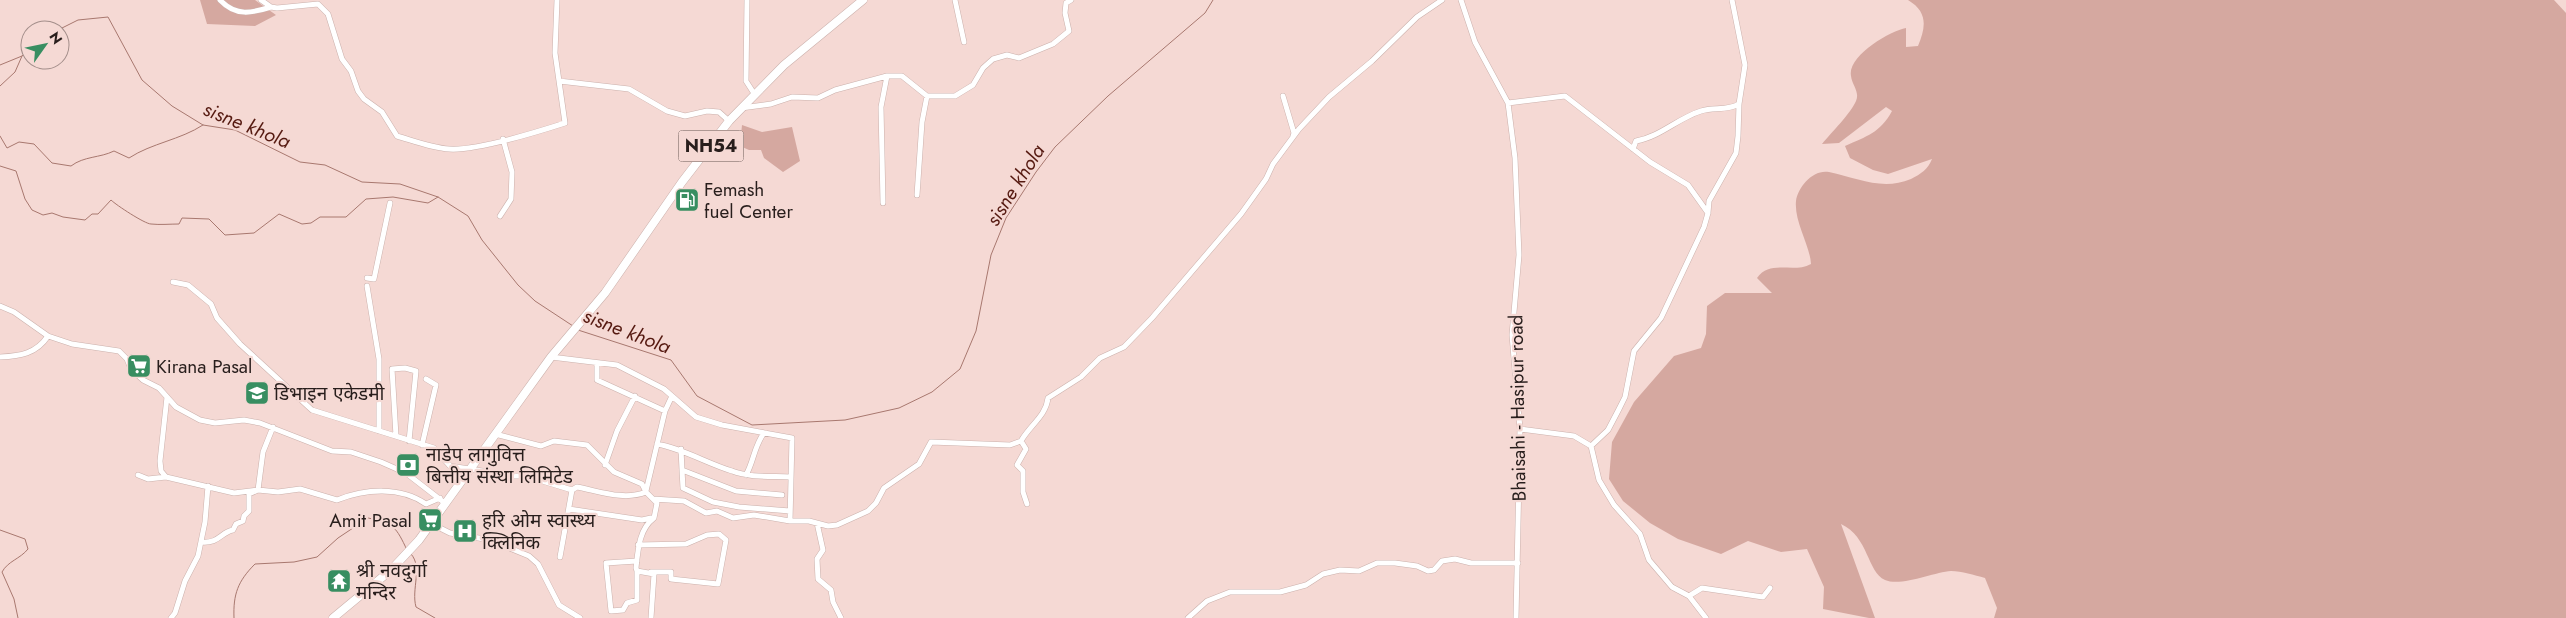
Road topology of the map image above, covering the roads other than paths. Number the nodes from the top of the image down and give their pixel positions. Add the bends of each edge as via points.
1 (220, 0) edge
2 (261, 0) edge
3 (557, 0) edge
4 (747, 0) edge
5 (863, 0) edge
6 (955, 0) edge
7 (1071, 0) edge
8 (1442, 0) edge
9 (1461, 0) edge
10 (1732, 0) edge
11 (271, 7) junction
12 (964, 42) dead end
13 (887, 76) junction
14 (558, 81) junction
15 (755, 95) junction
16 (927, 96) junction
17 (1283, 96) dead end
18 (1508, 103) junction
19 (1739, 104) junction
20 (741, 108) junction
21 (729, 122) junction
22 (1292, 137) junction
23 (503, 140) junction
24 (1633, 149) junction
25 (917, 195) dead end
26 (390, 203) dead end
27 (884, 203) dead end
28 (1708, 213) junction
29 (500, 216) dead end
30 (367, 278) dead end
31 (173, 282) dead end
32 (367, 286) dead end
33 (0, 306) edge
34 (48, 336) junction
35 (0, 357) edge
36 (551, 357) junction
37 (597, 363) junction
38 (426, 379) dead end
39 (635, 396) junction
40 (672, 396) junction
41 (167, 397) junction
42 (665, 411) junction
43 (274, 427) junction
44 (1520, 429) junction
45 (379, 431) junction
46 (764, 433) junction
47 (495, 434) junction
48 (396, 436) junction
49 (1021, 440) junction
50 (410, 441) junction
51 (657, 444) junction
52 (422, 445) junction
53 (1591, 446) junction
54 (681, 449) junction
55 (605, 465) junction
56 (471, 468) junction
57 (682, 470) junction
58 (746, 474) junction
59 (138, 475) dead end
60 (166, 477) junction
61 (790, 477) junction
62 (208, 486) junction
63 (258, 490) junction
64 (572, 490) junction
65 (646, 492) junction
66 (782, 495) dead end
67 (653, 499) junction
68 (443, 501) junction
69 (1027, 504) dead end
70 (569, 509) junction
71 (790, 511) junction
72 (654, 518) junction
73 (790, 521) junction
74 (817, 523) junction
75 (432, 524) junction
76 (201, 542) junction
77 (638, 545) junction
78 (560, 557) dead end
79 (637, 561) junction
80 (1518, 563) junction
81 (638, 571) junction
82 (651, 572) junction
83 (1770, 588) dead end
84 (1689, 596) junction
85 (171, 618) edge
86 (333, 618) edge
87 (580, 618) edge
88 (651, 618) edge
89 (841, 618) edge
90 (1188, 618) edge
91 (1516, 618) edge
92 (1706, 618) edge

1 - 11 street via 226,6 249,14
2 - 11 street
3 - 14 street
4 - 15 street via 746,81
5 - 15 main road, NH54 via 784,65
6 - 12 street
7 - 16 street via 1066,3 1069,31 1054,44 1019,58 1006,55 993,59 973,85 955,96
8 - 22 street via 1417,17 1333,93
9 - 18 street, Bhaisahi - Hasipur road via 1475,42
10 - 19 street via 1745,65
11 - 23 street via 318,4 328,14 342,59 351,71 358,91 386,117 397,136 451,149
13 - 16 street via 902,76
13 - 20 street via 818,98 792,97
13 - 27 street via 881,107
14 - 21 street via 629,89 667,111 685,116 719,112
14 - 23 street via 566,123
15 - 20 main road, NH54
16 - 25 street
17 - 22 street via 1294,133
18 - 24 street via 1565,96
18 - 44 street, Bhaisahi - Hasipur road via 1519,222 1512,335
19 - 24 street via 1731,109 1703,110 1636,141
19 - 28 street via 1736,153 1709,201
20 - 21 main road, NH54
21 - 36 main road, NH54 via 682,182 605,293
22 - 49 street via 1241,214 1166,304 1124,347 1100,358 1080,377 1048,398 1045,412 1027,429
23 - 29 street via 512,172 510,199
24 - 28 street via 1688,185
26 - 30 street via 374,279
28 - 53 street via 1660,318 1634,351 1620,409 1608,430
31 - 45 street via 188,285 211,304 217,318 240,344 312,410
32 - 45 street via 379,359
33 - 34 street
34 - 35 street via 30,353
34 - 41 street via 72,344 119,351 131,369
36 - 37 street
36 - 47 main road, NH54
37 - 39 street via 597,380
37 - 40 street via 617,365 646,378
38 - 52 street via 436,385
39 - 42 street
39 - 55 street via 617,431
40 - 42 street
40 - 46 street via 696,417 708,422
41 - 43 street via 176,407 200,420 215,423 244,420
41 - 60 street via 160,461 161,471
42 - 51 street
43 - 63 street via 263,452
43 - 68 street via 332,451 352,452 381,462 406,473
44 - 53 street via 1574,436
44 - 80 street, Bhaisahi - Hasipur road
45 - 48 street
46 - 58 street
46 - 61 street via 792,438
47 - 55 street via 541,446 554,441 587,445
47 - 56 main road, NH54
48 - 50 street
48 - 50 street via 392,370 405,368 416,371
49 - 69 street via 1026,449 1017,465 1023,471 1023,492
49 - 74 street via 1010,445 931,442 920,464 884,488 868,511 837,525
50 - 52 street
51 - 54 street
51 - 65 street
52 - 56 street via 434,448 450,466
53 - 84 street via 1599,480 1614,505 1640,534 1649,560 1672,588
54 - 57 street
54 - 58 street via 733,472
55 - 65 street via 642,484
56 - 64 street via 526,476
56 - 68 main road, NH54
57 - 66 street via 736,491
57 - 71 street via 683,488 713,502
58 - 61 street
59 - 60 street via 148,479
60 - 62 street
61 - 71 street
62 - 63 street via 234,493
62 - 76 street
63 - 68 street via 300,489 337,500 353,493 407,493 426,504
63 - 76 street via 249,494 249,511 243,522 219,539
64 - 65 street via 577,487 629,497
64 - 70 street
65 - 67 street
67 - 72 street via 657,503
67 - 73 street via 684,501 706,513 717,511 733,518 754,515
68 - 75 main road, NH54
70 - 72 street via 642,520
70 - 78 street
71 - 73 street
72 - 77 street via 646,523
73 - 74 street
74 - 89 street via 822,550 817,559 818,579 831,590
75 - 86 main road, NH54 via 391,570
75 - 87 street via 450,533 490,540 529,556 538,564 559,605
76 - 85 street
77 - 79 street
77 - 82 street via 686,544 707,535 719,534 726,540 718,584 671,579 672,572
79 - 81 street
79 - 81 street via 606,563 611,611 623,610 627,603 637,600
80 - 90 street via 1471,563 1454,559 1442,561 1434,570 1428,571 1417,566 1377,563 1359,572 1340,570 1323,574 1306,585 1280,592 1230,592 1207,601
80 - 91 street, Bhaisahi - Hasipur road
81 - 82 street
82 - 88 street via 655,579
83 - 84 street via 1763,597 1702,588
84 - 92 street

